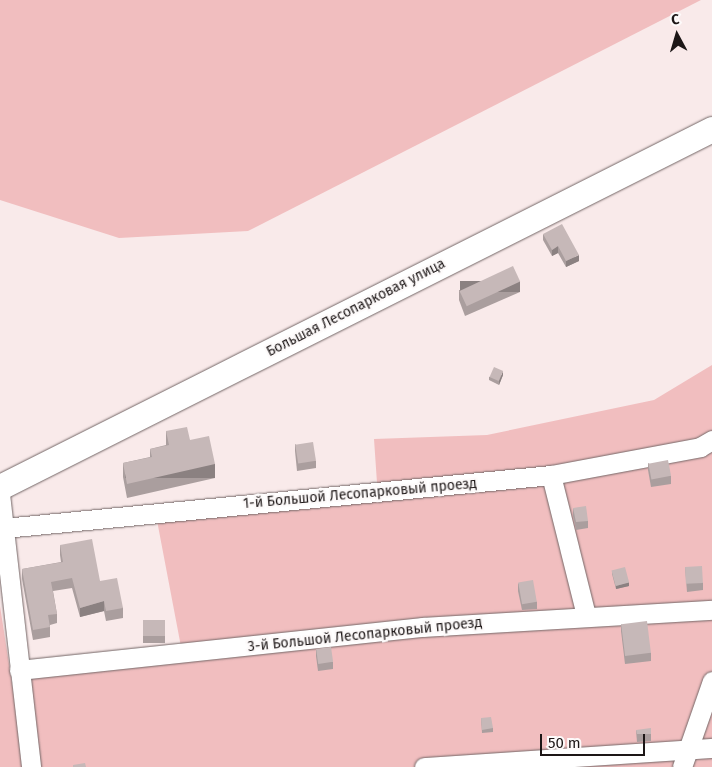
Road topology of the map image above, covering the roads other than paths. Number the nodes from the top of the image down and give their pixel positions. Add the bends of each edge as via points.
1 (712, 129) edge
2 (712, 440) edge
3 (551, 476) junction
4 (0, 487) edge
5 (0, 494) edge
6 (4, 528) junction
7 (712, 610) edge
8 (586, 615) junction
9 (19, 670) junction
10 (712, 681) edge
11 (712, 748) edge
12 (684, 758) edge
13 (31, 767) edge
14 (424, 767) edge

1 - 4 main road, Большая Лесопарковая улица
2 - 3 street, 1-й Большой Лесопарковый проезд via 700,447
3 - 6 street, 1-й Большой Лесопарковый проезд
3 - 8 street
5 - 6 street
6 - 9 street
7 - 8 street, 3-й Большой Лесопарковый проезд
8 - 9 street, 3-й Большой Лесопарковый проезд
9 - 13 street
10 - 12 street
11 - 12 street
12 - 14 street

